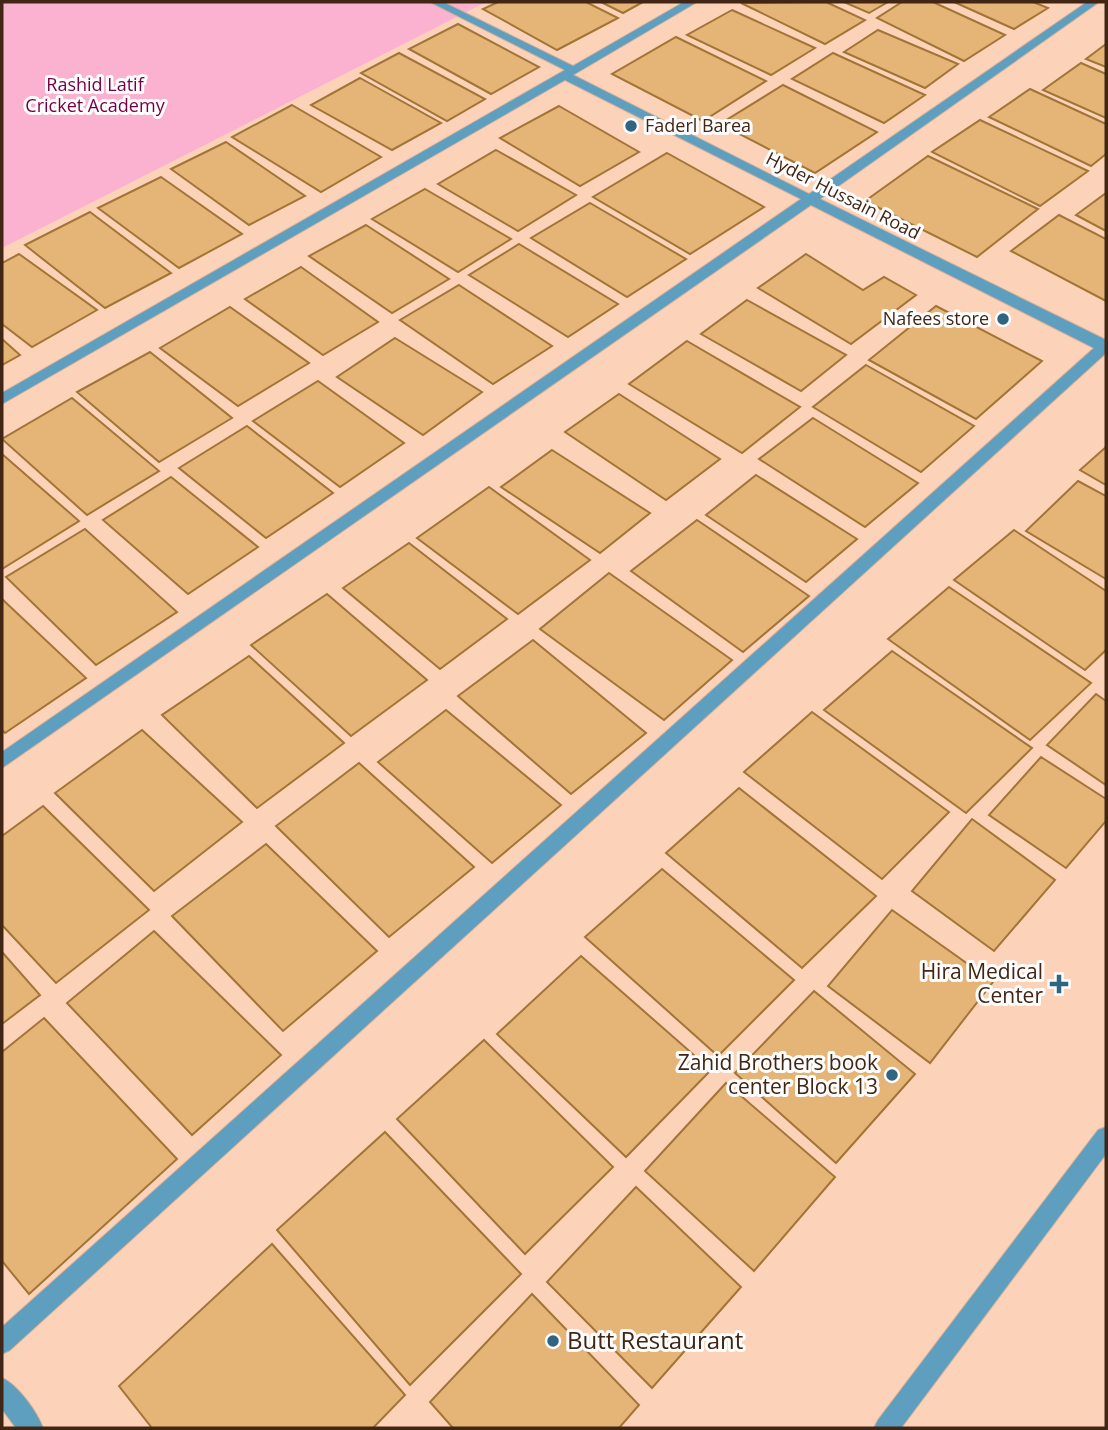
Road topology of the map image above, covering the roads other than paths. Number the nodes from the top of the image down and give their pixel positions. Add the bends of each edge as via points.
1 (435, 2) edge
2 (692, 2) edge
3 (1094, 2) edge
4 (568, 73) junction
5 (811, 200) junction
6 (1106, 346) edge
7 (2, 399) edge
8 (2, 761) edge
9 (1106, 1137) edge
10 (2, 1342) edge
11 (2, 1390) edge
12 (31, 1428) edge
13 (886, 1428) edge

1 - 4 street, Hyder Hussain Road
2 - 4 street
3 - 5 street
4 - 5 street, Hyder Hussain Road
4 - 7 street
5 - 6 street, Hyder Hussain Road
5 - 8 street
6 - 10 street
9 - 13 street
11 - 12 street

